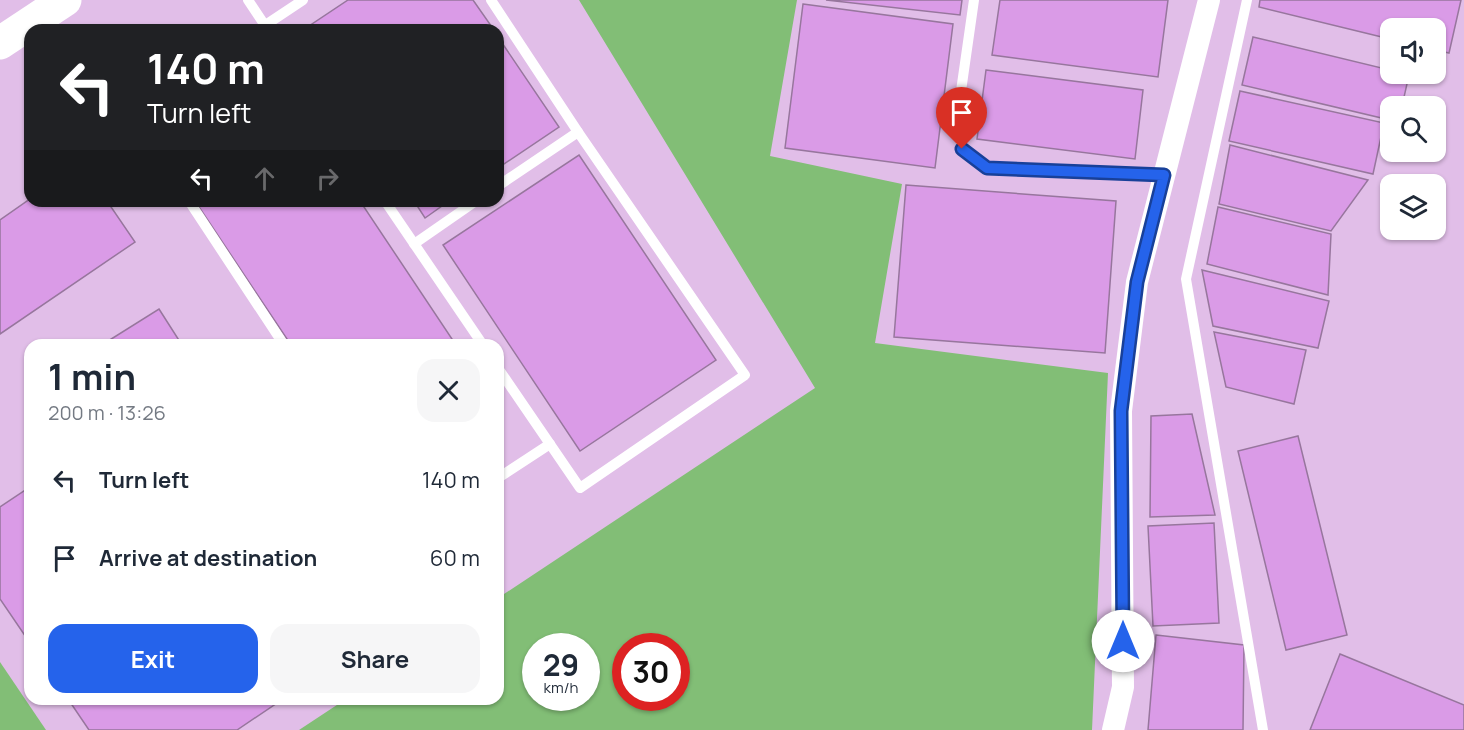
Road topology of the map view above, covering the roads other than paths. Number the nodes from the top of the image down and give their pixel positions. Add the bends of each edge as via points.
1 (65, 0) edge
2 (248, 0) edge
3 (303, 0) edge
4 (491, 0) edge
5 (974, 0) edge
6 (1209, 0) edge
7 (1247, 0) edge
8 (29, 24) edge
9 (262, 24) edge
10 (270, 24) edge
11 (24, 27) edge
12 (0, 43) edge
13 (578, 132) junction
14 (1164, 175) junction
15 (504, 182) edge
16 (193, 207) edge
17 (389, 207) edge
18 (467, 207) edge
19 (414, 244) junction
20 (280, 339) edge
21 (479, 339) edge
22 (504, 377) edge
23 (550, 444) junction
24 (504, 474) edge
25 (1113, 730) edge
26 (1263, 730) edge

1 - 8 main road
2 - 9 lane
3 - 10 lane
4 - 13 lane
5 - 14 lane via 957,119 962,149 987,168
6 - 14 street
7 - 26 lane via 1185,279
11 - 12 main road
13 - 15 lane
13 - 23 lane via 745,375 580,488
14 - 25 street via 1137,282 1121,411 1124,687
16 - 20 lane
17 - 19 lane
18 - 19 lane
19 - 21 lane
22 - 23 lane
23 - 24 lane

